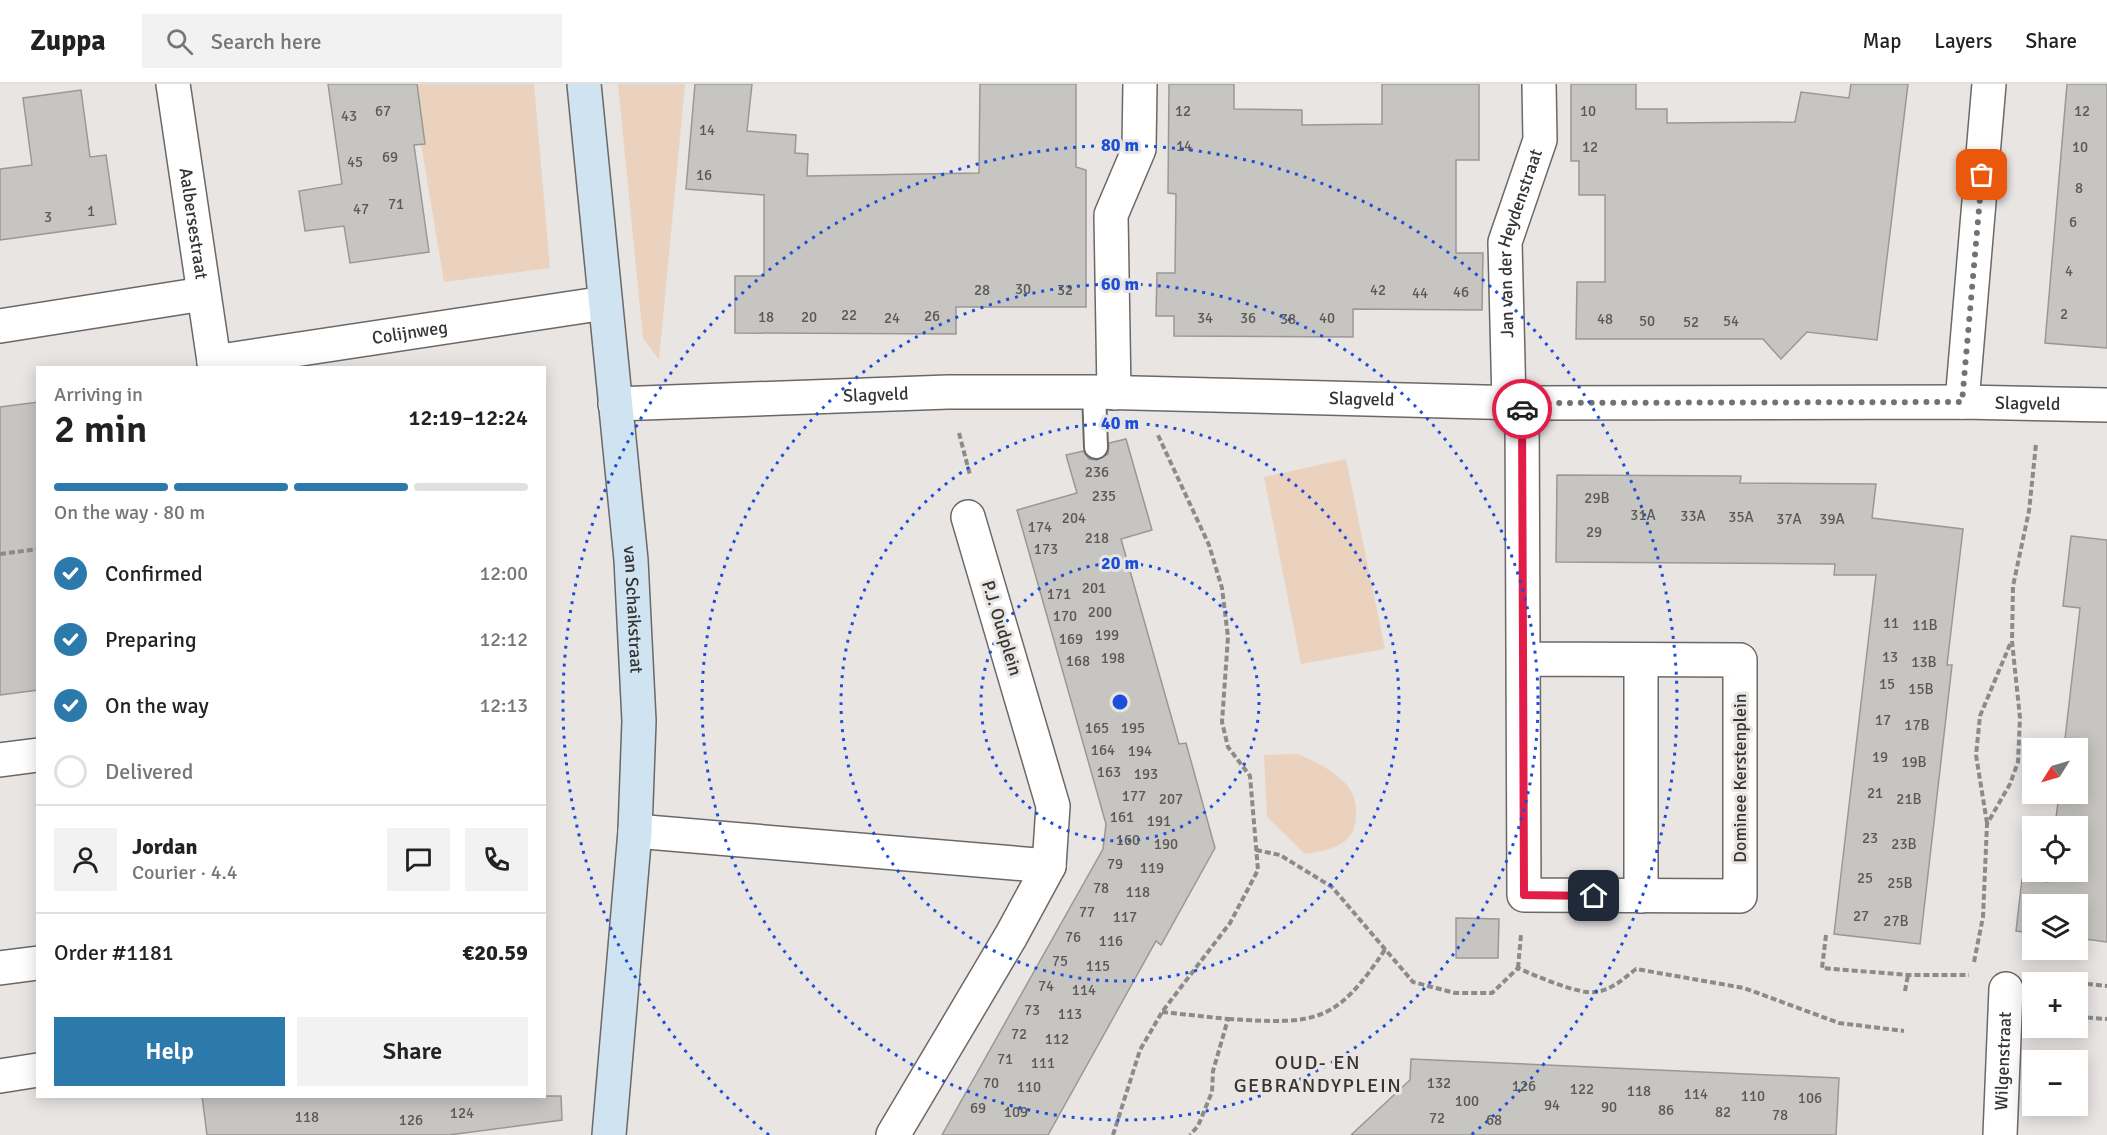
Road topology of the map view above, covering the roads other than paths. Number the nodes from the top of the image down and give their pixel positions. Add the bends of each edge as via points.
1 (173, 84) edge
2 (584, 84) edge
3 (1140, 84) edge
4 (1539, 84) edge
5 (1989, 84) edge
6 (203, 294) junction
7 (605, 303) junction
8 (0, 326) edge
9 (214, 365) edge
10 (1104, 393) junction
11 (1962, 402) junction
12 (1515, 403) junction
13 (615, 404) junction
14 (2107, 405) edge
15 (1096, 447) dead end
16 (968, 517) road end
17 (1524, 659) junction
18 (1641, 660) junction
19 (36, 755) edge
20 (0, 760) edge
21 (635, 831) junction
22 (1048, 866) junction
23 (1641, 896) junction
24 (36, 963) edge
25 (0, 968) edge
26 (2006, 989) dead end
27 (36, 1070) edge
28 (0, 1076) edge
29 (609, 1135) edge
30 (893, 1135) edge
31 (2000, 1135) edge

1 - 6 street, Aalbersestraat
2 - 7 main road, van Schaikstraat
3 - 10 street via 1139,149 1112,215
4 - 12 street, Jan van der Heydenstraat via 1540,140 1505,242
5 - 11 street
6 - 8 street
6 - 9 street, Aalbersestraat
7 - 9 street, Colijnweg
7 - 13 main road, van Schaikstraat
10 - 12 street, Slagveld
10 - 13 street, Slagveld via 948,392
10 - 15 lane
11 - 12 street, Slagveld
11 - 14 street, Slagveld
12 - 17 street, Dominee Kerstenplein
13 - 21 main road, van Schaikstraat via 631,560 639,721
16 - 22 street, P.J. Oudplein via 1053,806
17 - 18 street, Dominee Kerstenplein
17 - 23 street, Dominee Kerstenplein via 1524,895
18 - 23 street
18 - 23 street, Dominee Kerstenplein via 1740,660 1740,896
19 - 20 street
21 - 22 street
21 - 29 main road, van Schaikstraat
22 - 30 street, P.J. Oudplein
24 - 25 street
26 - 31 street, Wilgenstraat
27 - 28 street

